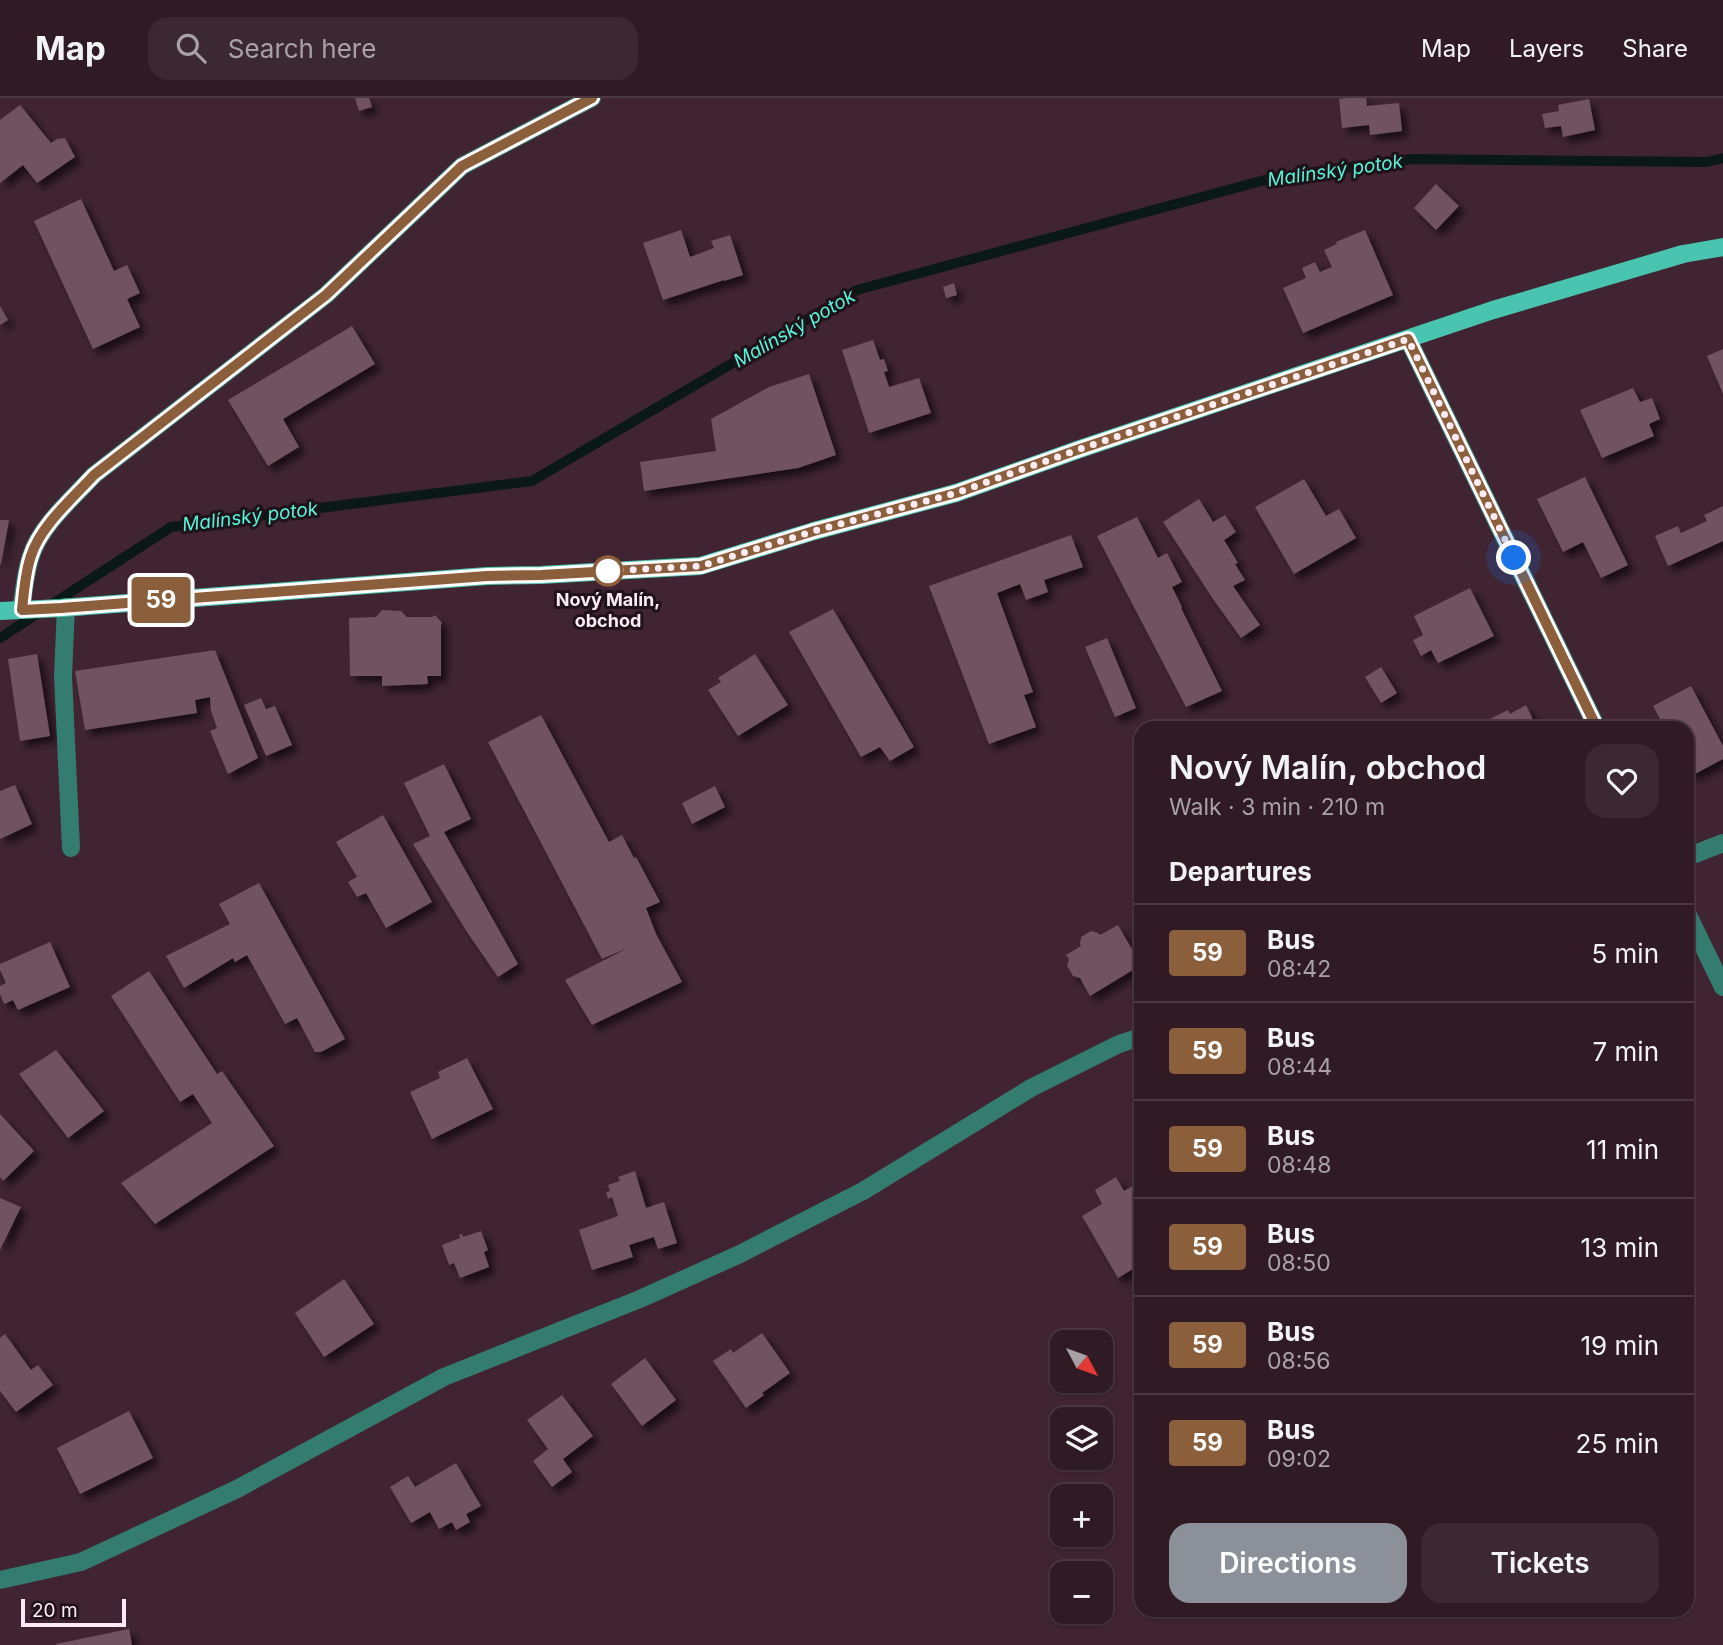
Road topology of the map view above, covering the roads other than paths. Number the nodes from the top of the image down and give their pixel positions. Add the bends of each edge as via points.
1 (592, 98) edge
2 (1723, 247) edge
3 (1408, 339) junction
4 (64, 608) junction
5 (22, 610) junction
6 (0, 611) edge
7 (1594, 721) edge
8 (1723, 843) edge
9 (71, 848) dead end
10 (1694, 854) edge
11 (1694, 927) edge
12 (1723, 987) edge
13 (1134, 1040) edge
14 (0, 1580) edge

1 - 5 street via 462,166 326,295 94,475 41,534 31,556
2 - 3 main road via 1671,258
3 - 4 main road via 956,493 701,566 473,577
3 - 7 street
4 - 5 main road
4 - 9 street
5 - 6 main road
8 - 10 street
11 - 12 street
13 - 14 street via 1031,1088 863,1191 740,1254 444,1377 237,1489 80,1562

